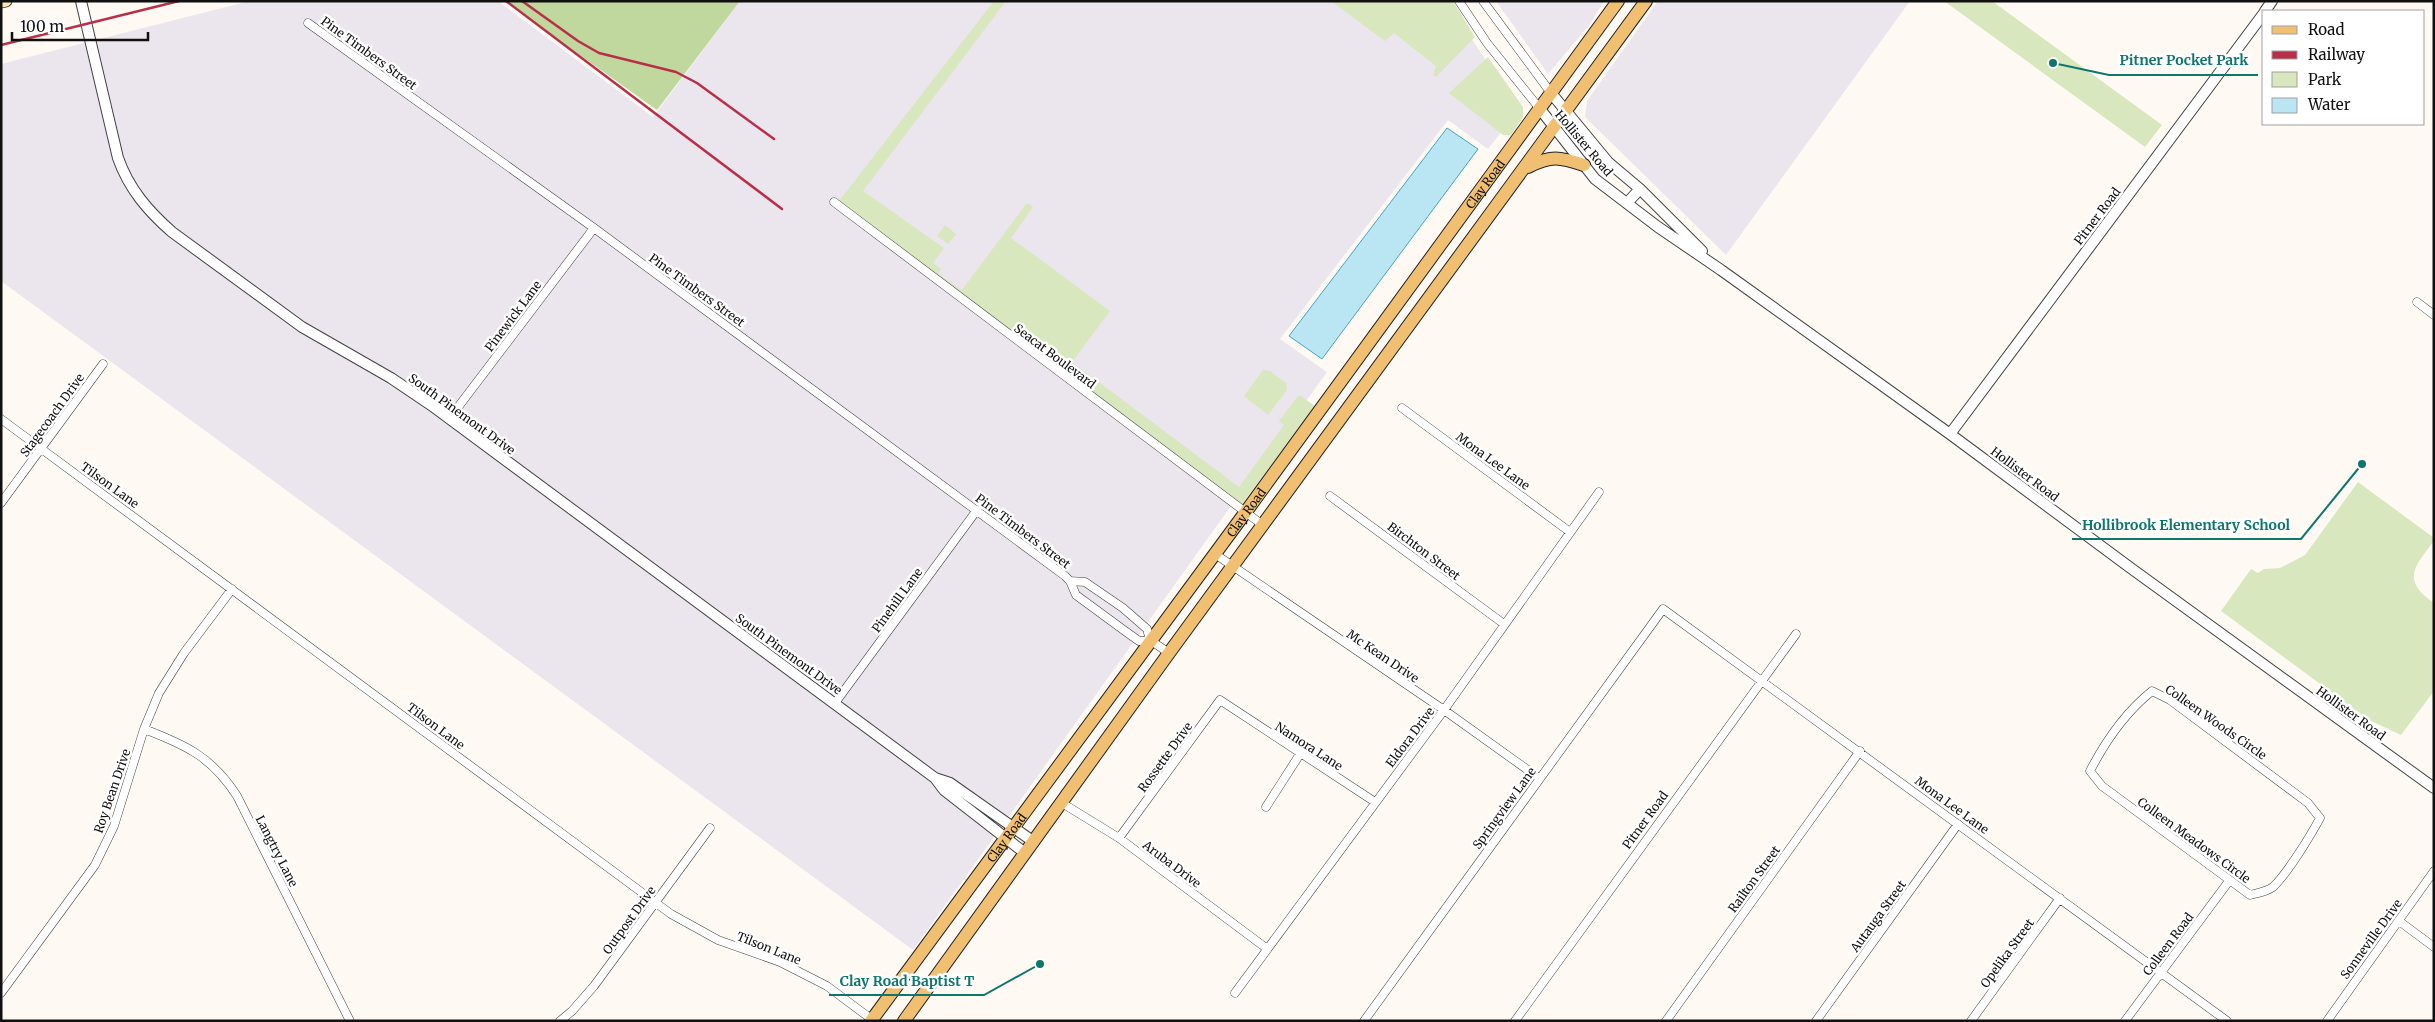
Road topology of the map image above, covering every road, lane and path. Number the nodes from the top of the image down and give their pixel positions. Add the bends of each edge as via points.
1 (6, 1) edge
2 (81, 1) edge
3 (1459, 1) edge
4 (1483, 1) edge
5 (1618, 1) edge
6 (1646, 1) edge
7 (1, 2) edge
8 (2262, 15) edge
9 (308, 23) dead end
10 (1551, 93) junction
11 (1540, 109) junction
12 (1566, 112) junction
13 (1554, 128) junction
14 (1584, 165) junction
15 (1524, 170) junction
16 (1640, 189) junction
17 (834, 202) dead end
18 (1627, 204) junction
19 (594, 228) junction
20 (1444, 241) junction
21 (1462, 253) junction
22 (1721, 270) junction
23 (2417, 302) dead end
24 (2434, 315) edge
25 (103, 364) dead end
26 (1328, 399) junction
27 (1402, 408) dead end
28 (1347, 412) junction
29 (1, 419) edge
30 (449, 419) junction
31 (1950, 434) junction
32 (41, 448) junction
33 (1599, 492) dead end
34 (1330, 496) dead end
35 (1, 503) edge
36 (976, 510) junction
37 (1245, 514) junction
38 (1264, 526) junction
39 (1570, 532) junction
40 (1215, 554) junction
41 (1233, 567) junction
42 (1070, 581) junction
43 (232, 589) junction
44 (1663, 609) joint
45 (1504, 624) junction
46 (1796, 634) dead end
47 (1150, 640) junction
48 (1169, 653) junction
49 (1762, 680) junction
50 (835, 703) junction
51 (1232, 708) joint
52 (1444, 710) junction
53 (144, 729) junction
54 (1860, 751) junction
55 (1300, 754) junction
56 (2090, 771) joint
57 (935, 778) junction
58 (1539, 778) junction
59 (2434, 788) edge
60 (1375, 802) junction
61 (1062, 803) junction
62 (1266, 807) dead end
63 (2320, 818) joint
64 (1958, 824) junction
65 (1014, 827) junction
66 (710, 828) dead end
67 (1119, 838) junction
68 (1005, 839) junction
69 (1034, 842) junction
70 (1025, 853) junction
71 (2434, 871) edge
72 (2229, 881) junction
73 (2060, 898) junction
74 (655, 903) junction
75 (2399, 921) junction
76 (2434, 947) edge
77 (1266, 948) junction
78 (2160, 972) junction
79 (1, 993) edge
80 (1235, 993) dead end
81 (1519, 1019) edge
82 (872, 1020) edge
83 (350, 1021) edge
84 (560, 1021) edge
85 (904, 1021) edge
86 (1364, 1021) edge
87 (1666, 1021) edge
88 (1816, 1021) edge
89 (1971, 1021) edge
90 (2125, 1021) edge
91 (2227, 1021) edge
92 (2327, 1021) edge

1 - 7 main road
2 - 30 street, South Pinemont Drive via 118,158 125,178 153,215 302,328 391,378
3 - 11 street, Hollister Road
4 - 10 street, Hollister Road
5 - 10 main road, Clay Road
6 - 12 main road, Clay Road
8 - 31 street, Pitner Road
9 - 19 street, Pine Timbers Street
10 - 11 main road, Clay Road
10 - 12 street, Hollister Road
11 - 13 street, Hollister Road
11 - 20 main road, Clay Road
12 - 13 main road, Clay Road
12 - 16 street, Hollister Road via 1608,162
13 - 14 street, Hollister Road
13 - 15 main road, Clay Road
14 - 15 main road via 1565,158 1553,158 1544,159
14 - 18 street, Hollister Road via 1595,179
15 - 21 main road, Clay Road
16 - 18 street
16 - 22 street, Hollister Road
17 - 37 street, Seacat Boulevard
18 - 22 street, Hollister Road
19 - 30 street, Pinewick Lane
19 - 36 street, Pine Timbers Street
20 - 21 main road
20 - 26 main road, Clay Road
21 - 28 main road, Clay Road
22 - 31 street, Hollister Road
23 - 24 street
25 - 32 street, Stagecoach Drive
26 - 28 main road
26 - 37 main road, Clay Road
27 - 39 street, Mona Lee Lane
28 - 38 main road, Clay Road
29 - 32 street, Tilson Lane
30 - 50 street, South Pinemont Drive
31 - 59 street, Hollister Road
32 - 35 street, Stagecoach Drive
32 - 43 street, Tilson Lane
33 - 39 street, Eldora Drive
34 - 45 street, Birchton Street
36 - 42 street, Pine Timbers Street
36 - 50 street, Pinehill Lane
37 - 38 street, Seacat Boulevard
37 - 40 main road, Clay Road
38 - 41 main road, Clay Road
39 - 45 street, Eldora Drive
40 - 41 street, Mc Kean Drive
40 - 47 main road, Clay Road
41 - 48 main road, Clay Road
41 - 52 street, Mc Kean Drive
42 - 47 street, Pine Timbers Street via 1076,595 1139,641
42 - 47 street, Pine Timbers Street via 1085,582 1123,608 1148,629
43 - 53 street, Roy Bean Drive via 171,673
43 - 74 street, Tilson Lane
44 - 49 street, Mona Lee Lane
44 - 58 street, Springview Lane
45 - 52 street, Eldora Drive
46 - 49 street, Pitner Road
47 - 48 street, Pine Timbers Street
47 - 65 main road, Clay Road
48 - 61 main road, Clay Road
49 - 54 street, Mona Lee Lane
49 - 81 street, Pitner Road
50 - 57 street, South Pinemont Drive
51 - 55 street, Namora Lane
51 - 67 street, Rossette Drive via 1220,700
52 - 58 street, Mc Kean Drive
52 - 60 street, Eldora Drive
53 - 79 street, Roy Bean Drive via 114,826 95,865
53 - 83 street, Langtry Lane via 191,749 226,779
54 - 64 street, Mona Lee Lane
54 - 87 street, Railton Street
55 - 60 street, Namora Lane
55 - 62 street
56 - 63 street, Colleen Woods Circle via 2137,704 2152,691 2170,700 2301,797
56 - 72 street, Colleen Meadows Circle via 2102,786
57 - 65 street, South Pinemont Drive via 950,783
57 - 68 street, South Pinemont Drive via 944,790
58 - 86 street, Springview Lane
60 - 77 street, Eldora Drive
61 - 67 street, Aruba Drive
61 - 69 main road, Clay Road
63 - 72 street, Colleen Meadows Circle via 2311,836 2273,887 2250,894
64 - 73 street, Mona Lee Lane
64 - 88 street, Autauga Street
65 - 68 main road, Clay Road
65 - 69 street, South Pinemont Drive
66 - 74 street, Outpost Drive
67 - 77 street, Aruba Drive
68 - 70 street, South Pinemont Drive
68 - 82 main road, Clay Road
69 - 70 main road, Clay Road
70 - 85 main road, Clay Road
71 - 75 street, Sonneville Drive
72 - 78 street, Colleen Road
73 - 78 street, Mona Lee Lane
73 - 89 street, Opelika Street
74 - 82 street, Tilson Lane via 696,930 780,962 827,986
74 - 84 street, Outpost Drive via 594,986
75 - 76 street
75 - 92 street, Sonneville Drive
77 - 80 street, Eldora Drive
78 - 90 street, Colleen Road
78 - 91 street, Mona Lee Lane

